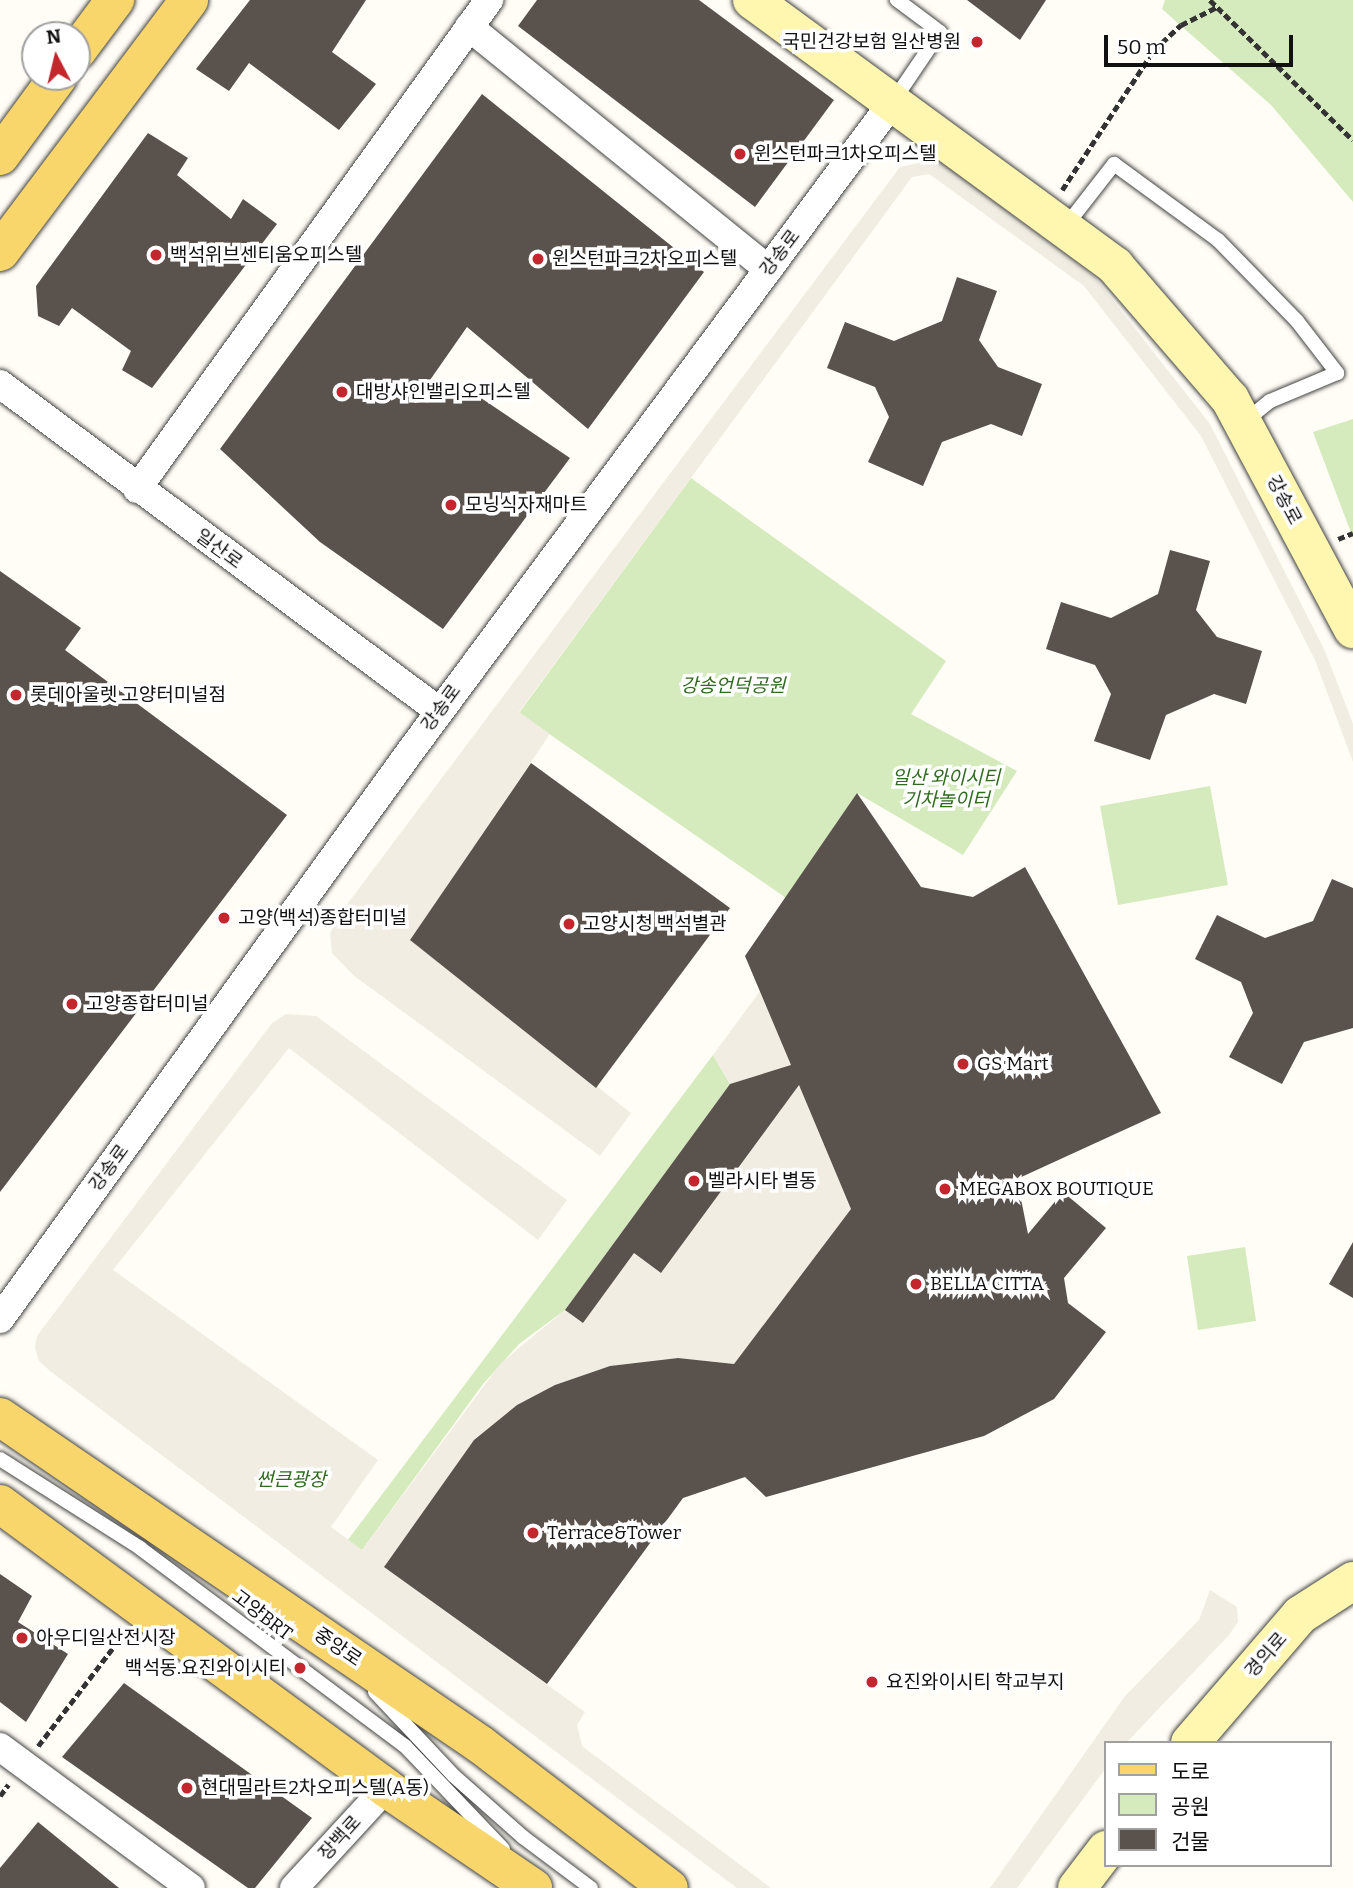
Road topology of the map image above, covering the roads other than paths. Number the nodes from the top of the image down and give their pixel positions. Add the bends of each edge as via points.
1 (115, 0) edge
2 (189, 0) edge
3 (489, 0) edge
4 (752, 0) edge
5 (897, 0) edge
6 (469, 27) junction
7 (91, 32) edge
8 (48, 91) edge
9 (891, 104) junction
10 (0, 156) edge
11 (1062, 211) junction
12 (0, 252) edge
13 (768, 269) junction
14 (0, 384) edge
15 (1242, 423) junction
16 (137, 489) junction
17 (1353, 629) edge
18 (439, 711) junction
19 (0, 1320) edge
20 (0, 1417) edge
21 (0, 1459) edge
22 (0, 1504) edge
23 (1353, 1581) edge
24 (325, 1638) junction
25 (1192, 1741) edge
26 (0, 1747) edge
27 (386, 1788) junction
28 (1104, 1853) edge
29 (191, 1888) edge
30 (294, 1888) edge
31 (535, 1888) edge
32 (591, 1888) edge
33 (669, 1888) edge
34 (1077, 1888) edge

1 - 7 main road
2 - 12 main road
3 - 6 street
4 - 9 street, 강송로
5 - 9 lane via 940,32
6 - 13 street
6 - 16 street
8 - 10 main road
9 - 11 street, 강송로
9 - 13 street, 강송로
11 - 15 street, 강송로 via 1230,399
11 - 15 lane via 1114,164 1218,240 1297,321 1337,373 1270,401
13 - 18 street, 강송로
14 - 16 street, 일산로
15 - 17 street, 강송로
16 - 18 street, 일산로
18 - 19 street, 강송로
20 - 24 main road, 중앙로
21 - 31 lane, 고양BRT via 139,1548 405,1746
22 - 27 main road
23 - 25 street, 경의로 via 1300,1615
24 - 32 lane via 454,1776 523,1837
24 - 33 main road, 중앙로 via 481,1745
26 - 29 street
27 - 30 street, 장백로
27 - 31 main road
28 - 34 street

